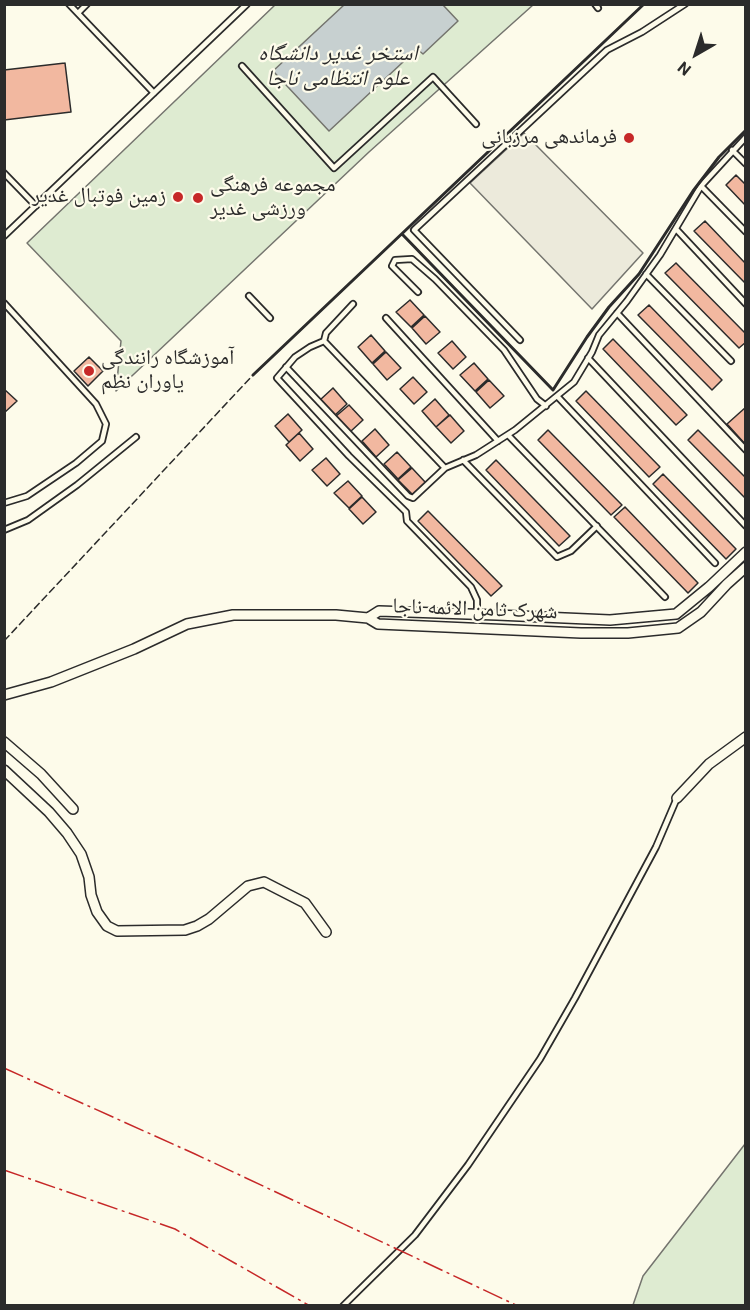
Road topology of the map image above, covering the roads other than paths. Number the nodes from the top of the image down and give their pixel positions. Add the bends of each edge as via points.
1 (69, 4) edge
2 (87, 4) edge
3 (247, 4) edge
4 (685, 4) edge
5 (78, 13) junction
6 (242, 66) dead end
7 (154, 93) junction
8 (477, 124) dead end
9 (746, 137) edge
10 (732, 150) junction
11 (746, 164) edge
12 (4, 172) edge
13 (701, 186) junction
14 (36, 206) junction
15 (676, 229) junction
16 (746, 232) edge
17 (4, 236) edge
18 (646, 274) junction
19 (418, 292) dead end
20 (249, 296) dead end
21 (4, 303) edge
22 (353, 304) dead end
23 (746, 304) edge
24 (617, 314) junction
25 (270, 318) dead end
26 (386, 318) dead end
27 (520, 340) dead end
28 (324, 341) junction
29 (588, 358) junction
30 (731, 362) dead end
31 (286, 367) junction
32 (557, 396) junction
33 (546, 406) junction
34 (508, 435) junction
35 (136, 436) dead end
36 (498, 441) junction
37 (746, 450) edge
38 (463, 460) junction
39 (445, 468) junction
40 (4, 503) edge
41 (597, 526) junction
42 (746, 526) edge
43 (4, 530) edge
44 (746, 552) edge
45 (716, 563) dead end
46 (746, 567) edge
47 (715, 582) junction
48 (723, 589) junction
49 (665, 597) dead end
50 (477, 614) junction
51 (368, 618) junction
52 (619, 620) junction
53 (477, 629) junction
54 (619, 633) junction
55 (4, 695) edge
56 (746, 737) edge
57 (4, 742) edge
58 (4, 770) edge
59 (677, 798) joint
60 (73, 809) dead end
61 (326, 932) dead end
62 (343, 1305) edge

1 - 5 lane
2 - 5 lane
3 - 7 lane
4 - 27 lane via 607,50 414,230
5 - 7 lane
6 - 8 lane via 334,168 433,77
7 - 14 lane
9 - 10 lane
10 - 11 lane
10 - 13 lane
12 - 14 lane
13 - 15 lane
13 - 16 lane
14 - 17 lane
15 - 18 lane
15 - 23 lane
18 - 24 lane
18 - 30 lane
19 - 33 lane via 392,266 395,260 412,259 435,279 504,350
20 - 25 lane
21 - 40 lane via 96,404 106,424 102,441 76,463 27,496
22 - 28 lane via 326,333
24 - 29 lane via 599,335
24 - 37 lane
26 - 36 lane
28 - 31 lane via 310,346
28 - 39 lane
29 - 32 lane via 574,382
29 - 42 lane
31 - 39 lane via 408,496 413,498
31 - 50 lane via 276,378 406,512 407,521 471,587 477,600
32 - 33 lane
32 - 45 lane
33 - 34 lane
34 - 36 lane
34 - 41 lane
35 - 43 lane via 28,520
36 - 38 lane
38 - 39 lane
38 - 41 lane via 557,557 571,551
41 - 49 lane
44 - 47 street, شهرک ثامن الائمه ناجا
46 - 48 street, شهرک ثامن الائمه ناجا
47 - 48 street
47 - 52 street, شهرک ثامن الائمه ناجا via 676,614
48 - 54 street, شهرک ثامن الائمه ناجا via 678,628
50 - 51 street, شهرک ثامن الائمه ناجا via 380,611
50 - 52 street, شهرک ثامن الائمه ناجا
50 - 53 street
51 - 53 street, شهرک ثامن الائمه ناجا via 378,624
51 - 55 street via 233,615 187,624 62,678
52 - 54 street
53 - 54 street, شهرک ثامن الائمه ناجا
56 - 59 street via 709,764
57 - 60 street
58 - 61 street via 49,812 81,854 97,912 107,926 117,931 185,930 209,920 248,886 264,882 305,903
59 - 62 lane via 656,847 540,1059 415,1235

